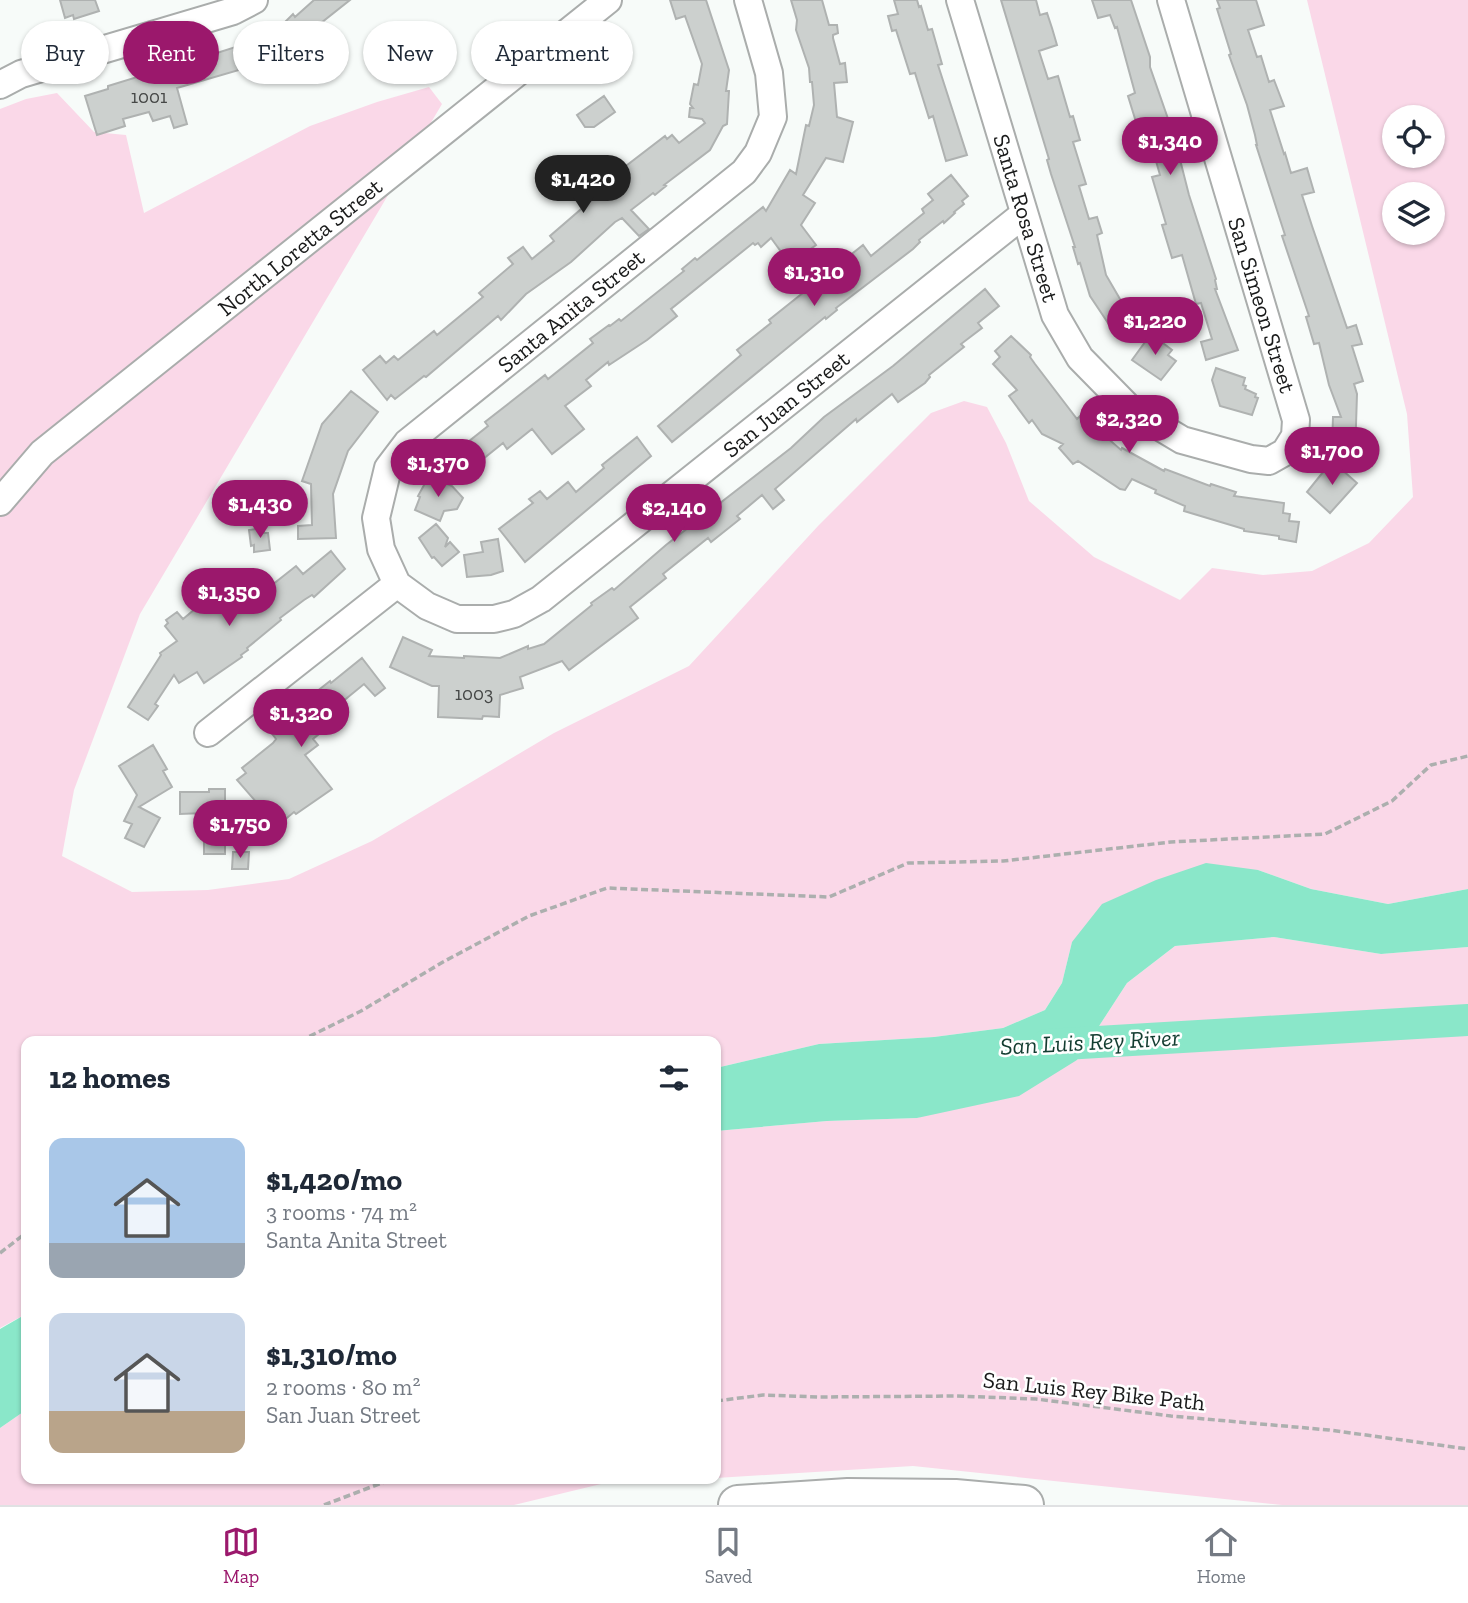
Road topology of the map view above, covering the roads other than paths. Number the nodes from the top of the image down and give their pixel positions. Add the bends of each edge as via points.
1 (254, 0) edge
2 (608, 0) edge
3 (748, 0) edge
4 (960, 0) edge
5 (1171, 0) edge
6 (0, 85) edge
7 (1024, 214) junction
8 (1251, 458) joint
9 (0, 502) edge
10 (397, 584) junction
11 (208, 733) dead end
12 (738, 1505) edge
13 (1024, 1505) edge

1 - 6 street via 233,11 21,74
2 - 9 street, North Loretta Street via 42,453
3 - 10 street, Santa Anita Street via 769,73 773,117 758,153 744,172 407,443 388,468 376,518 381,549
4 - 7 street, Santa Rosa Street
5 - 8 street, San Simeon Street via 1296,420 1295,436 1285,452 1269,461
7 - 8 street, Santa Rosa Street via 1055,315 1080,358 1130,408 1182,440
7 - 10 street, San Juan Street via 541,599 494,619 457,619 426,606
10 - 11 street
12 - 13 highway via 848,1498

